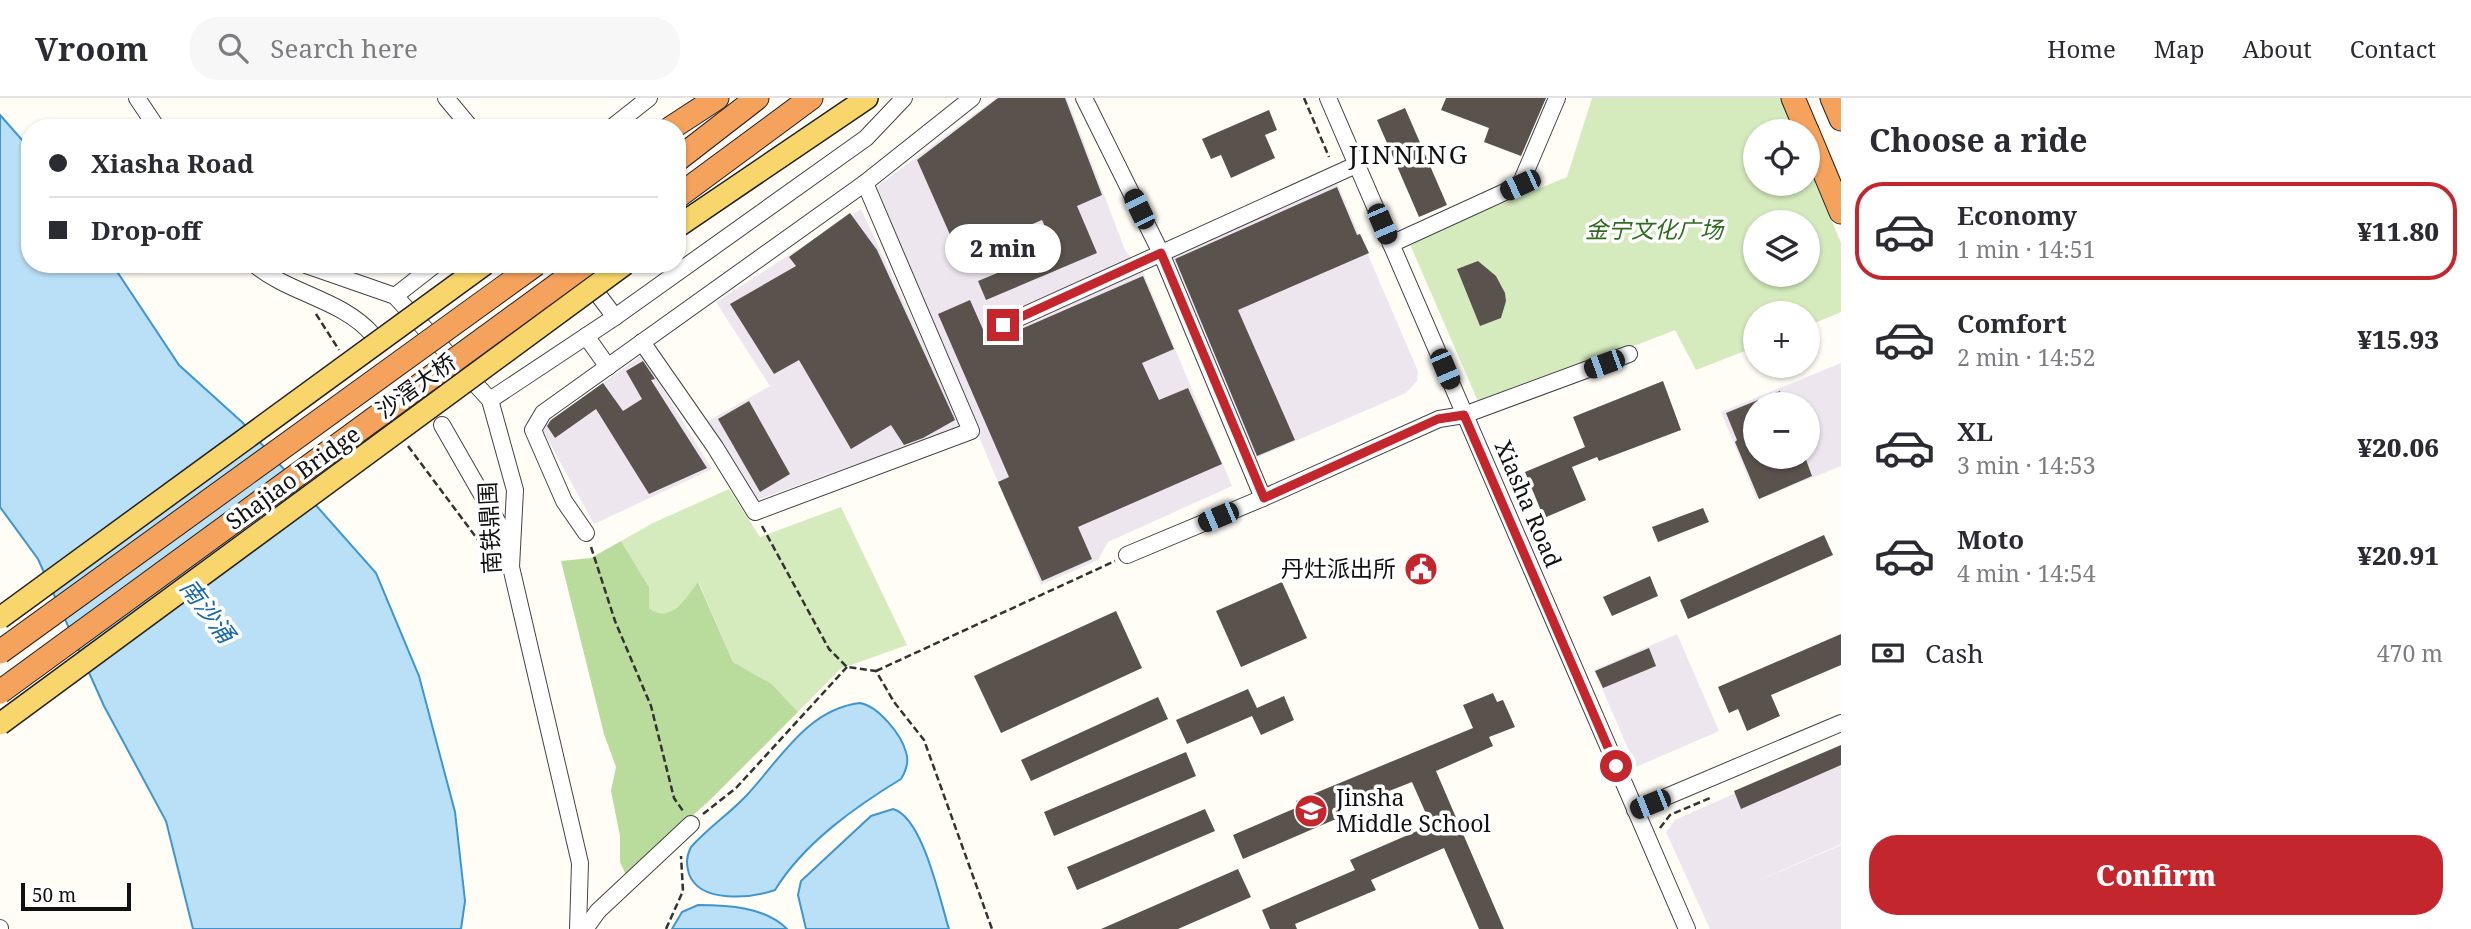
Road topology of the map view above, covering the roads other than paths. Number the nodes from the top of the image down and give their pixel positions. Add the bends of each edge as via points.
1 (137, 98) edge
2 (446, 98) edge
3 (649, 98) edge
4 (706, 98) edge
5 (717, 98) edge
6 (757, 98) edge
7 (811, 98) edge
8 (867, 98) edge
9 (904, 98) edge
10 (972, 98) edge
11 (1084, 98) edge
12 (1328, 98) edge
13 (1558, 98) edge
14 (1793, 98) edge
15 (1832, 98) edge
16 (152, 119) edge
17 (464, 119) edge
18 (622, 119) edge
19 (681, 119) edge
20 (684, 119) edge
21 (1802, 119) edge
22 (1841, 119) edge
23 (686, 153) edge
24 (1820, 163) edge
25 (1356, 164) junction
26 (865, 183) junction
27 (686, 190) edge
28 (1841, 212) edge
29 (686, 220) edge
30 (1391, 244) junction
31 (1161, 253) junction
32 (686, 266) edge
33 (264, 273) edge
34 (329, 273) edge
35 (424, 273) edge
36 (473, 273) edge
37 (524, 273) edge
38 (574, 273) edge
39 (581, 273) edge
40 (613, 273) edge
41 (677, 273) edge
42 (395, 296) junction
43 (615, 317) junction
44 (1003, 325) dead end
45 (373, 335) dead end
46 (586, 336) junction
47 (642, 342) junction
48 (1629, 354) dead end
49 (608, 367) junction
50 (490, 400) junction
51 (1464, 415) junction
52 (442, 425) dead end
53 (1264, 498) junction
54 (586, 533) road end
55 (1127, 555) road end
56 (512, 567) junction
57 (0, 618) edge
58 (0, 652) edge
59 (0, 692) edge
60 (1841, 723) edge
61 (0, 724) edge
62 (1635, 810) junction
63 (691, 824) road end
64 (578, 929) edge
65 (585, 929) edge
66 (1687, 929) edge

1 - 16 street
2 - 17 street
3 - 18 street
4 - 19 main road
5 - 20 highway
6 - 23 highway
7 - 27 highway
8 - 29 main road
9 - 32 street via 866,138
10 - 26 street
11 - 31 street
12 - 25 street, Xiasha Road
13 - 30 street via 1520,185
14 - 21 highway
15 - 22 highway
24 - 28 highway
25 - 30 street, Xiasha Road
25 - 31 street
26 - 47 street
26 - 47 street via 971,431 755,512
30 - 51 street, Xiasha Road
31 - 44 street
31 - 53 street
33 - 45 street via 327,302
34 - 42 street, 南铁鼎围
35 - 42 street
36 - 57 main road, bridge
37 - 58 highway, Shajiao Bridge, bridge
38 - 59 highway, Shajiao Bridge, bridge
39 - 43 street
40 - 61 main road, 沙滘大桥, bridge
41 - 43 street
42 - 50 street, 南铁鼎围
43 - 46 street
46 - 49 street
46 - 50 street
47 - 49 street
48 - 51 street
49 - 54 street via 542,413 533,430 564,501
50 - 56 street, 南铁鼎围 via 514,490
51 - 53 street via 1438,419
51 - 62 street, Xiasha Road
52 - 56 street via 505,535
53 - 55 street
56 - 64 street, 南铁鼎围 via 580,863
60 - 62 street
62 - 66 street, Xiasha Road
63 - 65 street via 598,911

